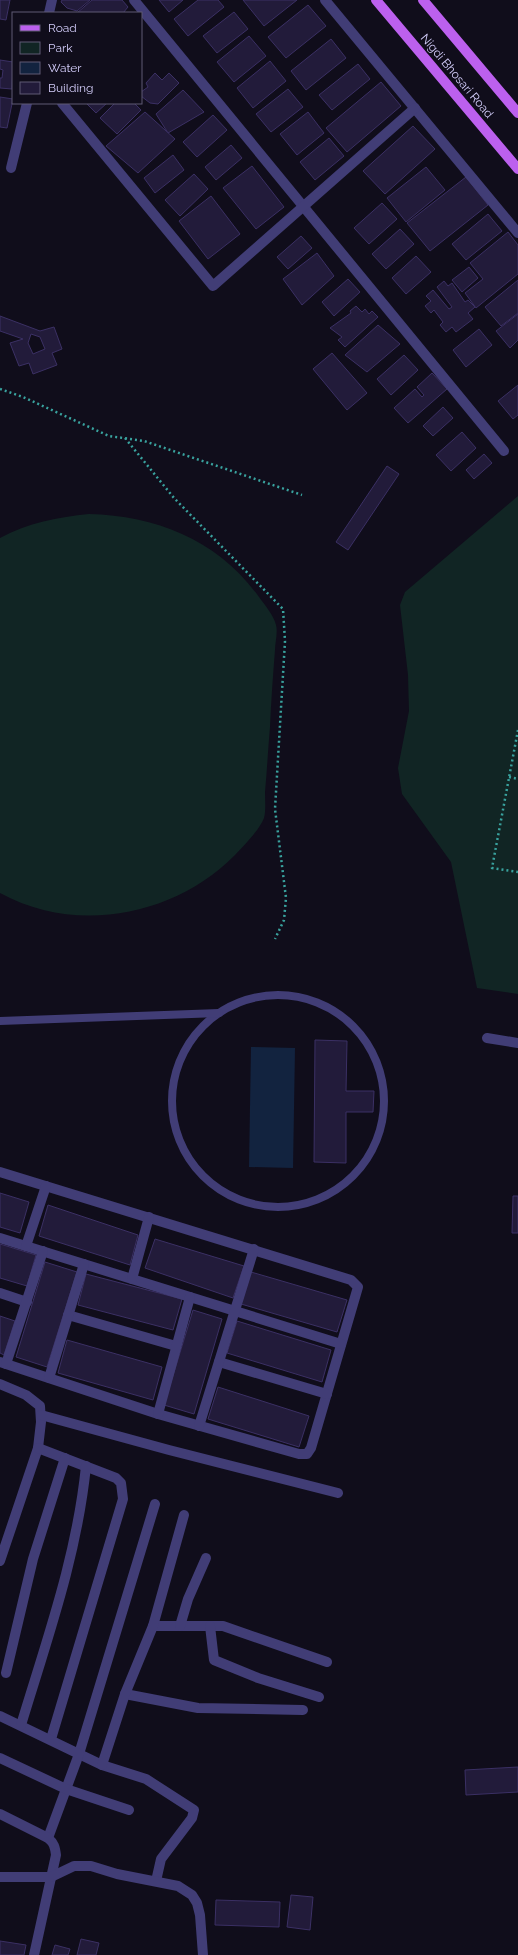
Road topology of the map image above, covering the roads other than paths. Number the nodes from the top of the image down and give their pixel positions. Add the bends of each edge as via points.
1 (52, 0) edge
2 (134, 0) edge
3 (325, 0) edge
4 (376, 0) edge
5 (423, 0) edge
6 (49, 12) edge
7 (27, 104) edge
8 (63, 104) edge
9 (415, 108) junction
10 (518, 113) edge
11 (11, 168) dead end
12 (518, 169) edge
13 (303, 206) junction
14 (518, 233) edge
15 (504, 451) dead end
16 (219, 1012) junction
17 (0, 1021) edge
18 (487, 1038) dead end
19 (518, 1043) edge
20 (0, 1172) edge
21 (46, 1186) junction
22 (149, 1217) junction
23 (0, 1238) edge
24 (26, 1246) junction
25 (254, 1249) junction
26 (43, 1251) junction
27 (84, 1264) junction
28 (132, 1279) junction
29 (0, 1293) edge
30 (190, 1297) junction
31 (27, 1302) junction
32 (236, 1311) junction
33 (68, 1315) junction
34 (341, 1344) junction
35 (176, 1346) junction
36 (219, 1362) junction
37 (3, 1363) edge
38 (49, 1378) junction
39 (0, 1384) edge
40 (327, 1394) junction
41 (158, 1414) junction
42 (41, 1415) junction
43 (199, 1426) junction
44 (38, 1448) junction
45 (65, 1458) junction
46 (86, 1466) junction
47 (338, 1493) dead end
48 (155, 1504) dead end
49 (184, 1515) dead end
50 (206, 1558) dead end
51 (0, 1561) edge
52 (153, 1626) junction
53 (180, 1626) junction
54 (210, 1626) junction
55 (328, 1662) dead end
56 (6, 1673) dead end
57 (125, 1694) junction
58 (320, 1697) dead end
59 (302, 1710) dead end
60 (0, 1716) edge
61 (21, 1725) junction
62 (51, 1739) junction
63 (79, 1754) junction
64 (0, 1758) edge
65 (102, 1765) junction
66 (66, 1789) junction
67 (129, 1810) dead end
68 (0, 1814) edge
69 (48, 1838) junction
70 (0, 1877) edge
71 (51, 1878) junction
72 (156, 1881) junction
73 (34, 1955) edge
74 (203, 1955) edge

1 - 6 street
2 - 13 street
3 - 9 street
4 - 12 main road, Nigdi Bhosari Road
5 - 10 main road, Nigdi Bhosari Road
7 - 11 street
8 - 13 street via 212,286
9 - 13 street
9 - 14 street
13 - 15 street
16 - 16 lane via 236,1004 267,996 292,996 311,1000 345,1018 370,1047 378,1064 385,1101 378,1139 359,1171 329,1195 293,1207 255,1205 220,1190 192,1164 182,1148 175,1130 172,1111 175,1073 192,1039
16 - 17 lane
18 - 19 street
20 - 21 street
21 - 22 street
21 - 24 street
22 - 25 street
22 - 28 street
23 - 24 street
24 - 26 street
25 - 32 street
25 - 34 street via 356,1283 358,1287
26 - 27 street
26 - 31 street
27 - 28 street
27 - 33 street
28 - 30 street
29 - 31 street
30 - 32 street
30 - 35 street
31 - 37 street
32 - 34 street
32 - 36 street
33 - 35 street
33 - 38 street
34 - 40 street
35 - 41 street
36 - 40 street
36 - 43 street
37 - 38 street
38 - 41 street
39 - 42 street via 26,1395 40,1406
40 - 43 street via 311,1448 306,1454
41 - 43 street
42 - 44 street
42 - 47 street
44 - 45 street
44 - 51 street
45 - 46 street
45 - 56 street via 33,1559
46 - 61 street via 82,1507 67,1572
46 - 62 street via 116,1478 121,1483 123,1500
48 - 63 street
49 - 52 street
50 - 53 street via 188,1599
52 - 53 street
52 - 57 street
53 - 54 street
54 - 55 street via 223,1626
54 - 58 street via 214,1660 258,1678
57 - 59 street via 198,1708
57 - 65 street
60 - 61 street
61 - 62 street
62 - 63 street
63 - 65 street
63 - 66 street
64 - 66 street
65 - 72 street via 146,1779 194,1810 192,1818 162,1859
66 - 67 street
66 - 69 street
68 - 69 street
69 - 71 street via 53,1842 56,1855
70 - 71 street
71 - 72 street via 74,1866 91,1866
71 - 73 street
72 - 74 street via 178,1886 192,1895 200,1915

